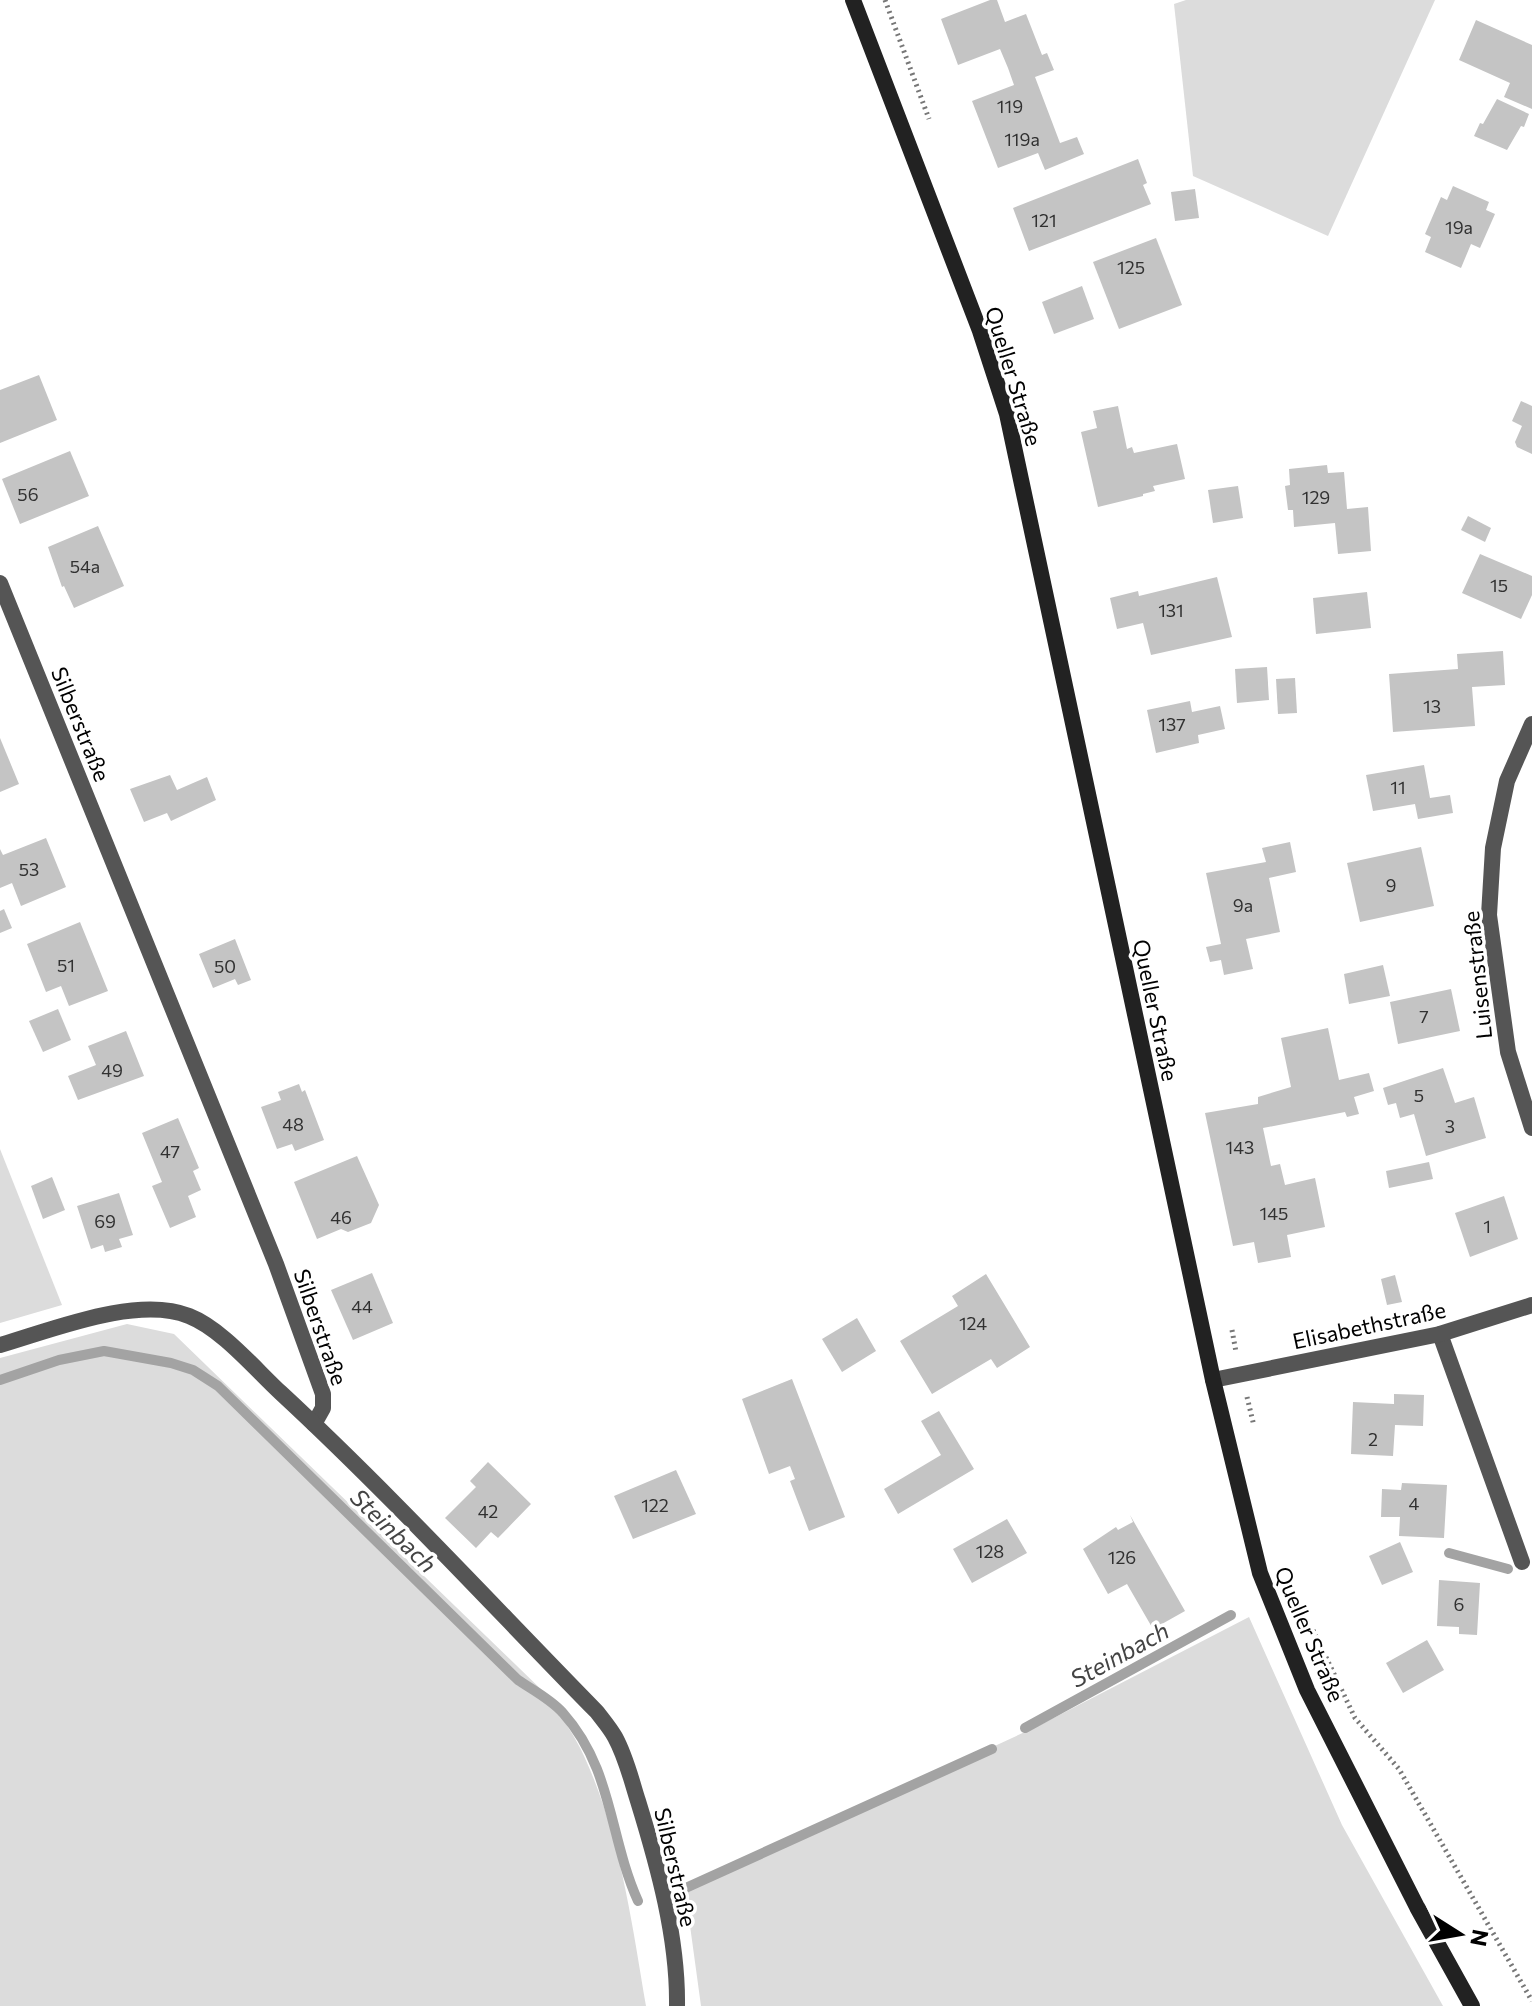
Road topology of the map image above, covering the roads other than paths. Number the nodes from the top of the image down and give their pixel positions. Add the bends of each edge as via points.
1 (853, 0) edge
2 (0, 583) edge
3 (1532, 724) edge
4 (1532, 1128) edge
5 (1532, 1305) edge
6 (1440, 1334) junction
7 (0, 1345) edge
8 (1213, 1380) junction
9 (314, 1424) junction
10 (1522, 1562) dead end
11 (677, 2006) edge
12 (1472, 2006) edge

1 - 8 street, Queller Straße via 1007,414
2 - 9 street, Silberstraße via 276,1264 323,1394 323,1408
3 - 4 street, Luisenstraße via 1507,781 1493,848 1489,915 1508,1052
5 - 6 street, Elisabethstraße
6 - 8 street, Elisabethstraße
6 - 10 street
7 - 9 street via 117,1311 187,1315 211,1328
8 - 12 street, Queller Straße via 1260,1573 1307,1690
9 - 11 street, Silberstraße via 614,1735 648,1832 671,1936

